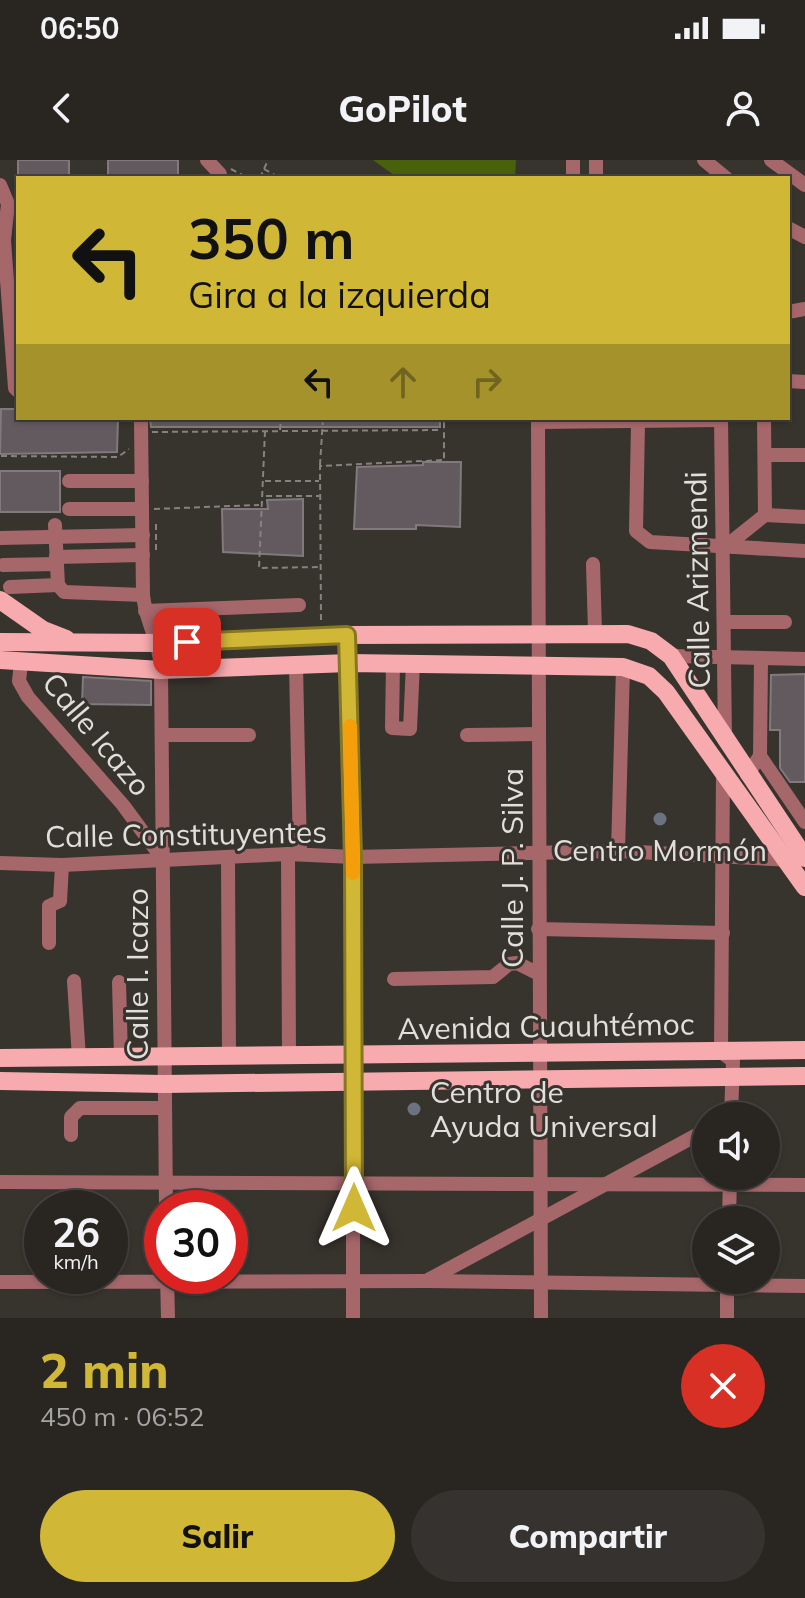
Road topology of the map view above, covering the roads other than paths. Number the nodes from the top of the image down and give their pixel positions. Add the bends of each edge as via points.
1 (207, 160) edge
2 (704, 160) edge
3 (771, 160) edge
4 (225, 171) road end
5 (724, 176) edge
6 (0, 185) edge
7 (805, 185) edge
8 (9, 291) edge
9 (14, 313) edge
10 (16, 389) edge
11 (538, 420) edge
12 (700, 420) edge
13 (721, 420) edge
14 (764, 420) edge
15 (638, 423) junction
16 (146, 431) road end
17 (765, 455) junction
18 (805, 455) edge
19 (69, 481) dead end
20 (142, 481) junction
21 (69, 509) dead end
22 (142, 509) junction
23 (765, 515) junction
24 (805, 517) edge
25 (55, 531) junction
26 (143, 535) junction
27 (0, 538) edge
28 (723, 547) junction
29 (805, 551) edge
30 (143, 555) junction
31 (56, 561) junction
32 (593, 564) dead end
33 (3, 565) dead end
34 (58, 585) junction
35 (5, 594) edge
36 (143, 595) junction
37 (299, 605) dead end
38 (145, 611) junction
39 (724, 622) junction
40 (785, 622) dead end
41 (595, 632) junction
42 (536, 634) junction
43 (347, 635) junction
44 (0, 642) edge
45 (56, 643) junction
46 (77, 643) junction
47 (160, 643) junction
48 (671, 656) junction
49 (725, 657) junction
50 (761, 659) junction
51 (805, 659) edge
52 (0, 660) edge
53 (21, 662) junction
54 (349, 663) junction
55 (393, 663) junction
56 (413, 663) junction
57 (537, 664) junction
58 (296, 665) junction
59 (623, 667) junction
60 (161, 670) junction
61 (19, 681) junction
62 (537, 734) junction
63 (162, 735) junction
64 (249, 735) dead end
65 (467, 735) dead end
66 (725, 741) junction
67 (760, 756) junction
68 (723, 770) junction
69 (747, 775) junction
70 (805, 822) edge
71 (796, 830) edge
72 (618, 851) junction
73 (539, 853) junction
74 (294, 854) junction
75 (724, 856) junction
76 (353, 857) junction
77 (228, 858) junction
78 (163, 859) junction
79 (805, 859) edge
80 (785, 860) junction
81 (0, 863) edge
82 (62, 865) junction
83 (805, 887) edge
84 (538, 929) junction
85 (723, 933) junction
86 (49, 943) dead end
87 (539, 974) junction
88 (394, 979) dead end
89 (74, 981) dead end
90 (119, 982) dead end
91 (805, 1050) edge
92 (540, 1051) junction
93 (721, 1052) junction
94 (289, 1056) junction
95 (353, 1056) junction
96 (121, 1057) junction
97 (165, 1057) junction
98 (229, 1057) junction
99 (0, 1058) edge
100 (79, 1058) junction
101 (735, 1076) junction
102 (805, 1076) edge
103 (539, 1078) junction
104 (0, 1081) edge
105 (353, 1081) junction
106 (164, 1084) junction
107 (732, 1102) edge
108 (164, 1108) junction
109 (71, 1135) dead end
110 (692, 1138) edge
111 (540, 1181) junction
112 (692, 1181) edge
113 (0, 1182) edge
114 (353, 1182) junction
115 (610, 1182) junction
116 (166, 1183) junction
117 (780, 1184) edge
118 (805, 1185) edge
119 (166, 1190) edge
120 (541, 1220) junction
121 (144, 1279) edge
122 (248, 1280) edge
123 (427, 1281) junction
124 (0, 1282) edge
125 (692, 1282) edge
126 (354, 1283) junction
127 (542, 1283) junction
128 (780, 1285) edge
129 (805, 1286) edge
130 (167, 1294) edge
131 (727, 1294) edge
132 (168, 1318) edge
133 (353, 1318) edge
134 (541, 1318) edge
135 (727, 1318) edge

1 - 4 street
2 - 5 street
3 - 7 street
6 - 8 street via 8,204 4,240
8 - 9 street
9 - 10 street
11 - 15 street
11 - 42 street, Calle J. P. Silva
12 - 15 street
13 - 28 street, Calle Arizmendi
14 - 17 street
15 - 28 street via 636,531 650,542
16 - 20 street
17 - 18 street
17 - 23 street
19 - 20 street
20 - 22 street
21 - 22 street
22 - 26 street
23 - 24 street
23 - 28 street
25 - 26 street
25 - 27 street
25 - 31 street
26 - 30 street
28 - 29 street
28 - 39 street, Calle Arizmendi
30 - 31 street
30 - 36 street
31 - 33 street
31 - 34 street
32 - 41 street
34 - 35 street
34 - 36 street via 64,592
35 - 46 main road via 43,630
36 - 38 street
37 - 38 street
38 - 47 street
39 - 40 street
39 - 49 street, Calle Arizmendi
41 - 42 main road
41 - 48 main road via 651,641
42 - 43 main road
42 - 57 street, Calle J. P. Silva
43 - 47 main road
43 - 54 street
44 - 45 main road
45 - 46 main road
45 - 53 main road via 30,651
46 - 47 main road
47 - 60 street, Calle I. Icazo
48 - 49 street
48 - 66 main road
49 - 50 street
49 - 66 street, Calle Arizmendi
50 - 51 street
50 - 67 street
52 - 53 main road
52 - 61 street, Calle Icazo
53 - 60 main road
53 - 61 street, Calle Icazo
54 - 55 main road
54 - 58 main road
54 - 76 street
55 - 56 main road
55 - 56 street via 392,728 410,729
56 - 57 main road
57 - 59 main road
57 - 62 street, Calle J. P. Silva
58 - 60 main road
58 - 74 street
59 - 68 main road via 649,676 666,692
59 - 72 street
60 - 63 street, Calle I. Icazo
61 - 78 street, Calle Icazo
62 - 65 street
62 - 73 street, Calle J. P. Silva
63 - 64 street
63 - 78 street, Calle I. Icazo
66 - 69 main road
67 - 69 street
67 - 70 street
68 - 75 street
68 - 80 main road
69 - 71 main road
71 - 79 main road
72 - 73 street, Calle Constituyentes
72 - 75 street, Calle Constituyentes
73 - 76 street, Calle Constituyentes
73 - 84 street, Calle J. P. Silva
74 - 76 street, Calle Constituyentes
74 - 77 street, Calle Constituyentes
74 - 94 street
75 - 80 street, Calle Constituyentes
75 - 85 street
76 - 95 street
77 - 78 street, Calle Constituyentes
77 - 98 street
78 - 82 street, Calle Constituyentes
78 - 97 street, Calle I. Icazo
79 - 80 street, Calle Constituyentes
80 - 83 main road
81 - 82 street, Calle Constituyentes
82 - 86 street via 60,901 49,906
84 - 85 street
84 - 87 street, Calle J. P. Silva
85 - 93 street
87 - 88 street via 517,963 493,977
87 - 92 street, Calle J. P. Silva
89 - 100 street
90 - 96 street
91 - 93 main road, Avenida Cuauhtémoc
92 - 93 main road, Avenida Cuauhtémoc
92 - 95 main road, Avenida Cuauhtémoc
92 - 103 street, Calle J. P. Silva
93 - 101 street via 733,1061
94 - 95 main road, Avenida Cuauhtémoc
94 - 98 main road, Avenida Cuauhtémoc
95 - 105 street
96 - 97 main road, Avenida Cuauhtémoc
96 - 100 main road, Avenida Cuauhtémoc
97 - 98 main road, Avenida Cuauhtémoc
97 - 106 street, Calle I. Icazo
99 - 100 main road, Avenida Cuauhtémoc
101 - 102 main road, Avenida Cuauhtémoc
101 - 103 main road, Avenida Cuauhtémoc
101 - 107 street
103 - 105 main road, Avenida Cuauhtémoc
103 - 111 street, Calle J. P. Silva
104 - 106 main road, Avenida Cuauhtémoc
105 - 106 main road, Avenida Cuauhtémoc
105 - 114 street
106 - 108 street, Calle I. Icazo
108 - 109 street via 80,1108 71,1117
108 - 116 street, Calle I. Icazo
110 - 115 street
111 - 114 street
111 - 115 street
111 - 120 street, Calle J. P. Silva
112 - 115 street
113 - 116 street
114 - 116 street
114 - 126 street
115 - 120 street
116 - 119 street, Calle I. Icazo
117 - 118 street
120 - 123 street
120 - 127 street, Calle J. P. Silva
121 - 124 street
122 - 126 street
123 - 126 street
123 - 127 street
125 - 127 street
126 - 133 street
127 - 134 street, Calle J. P. Silva
128 - 129 street
130 - 132 street
131 - 135 street

